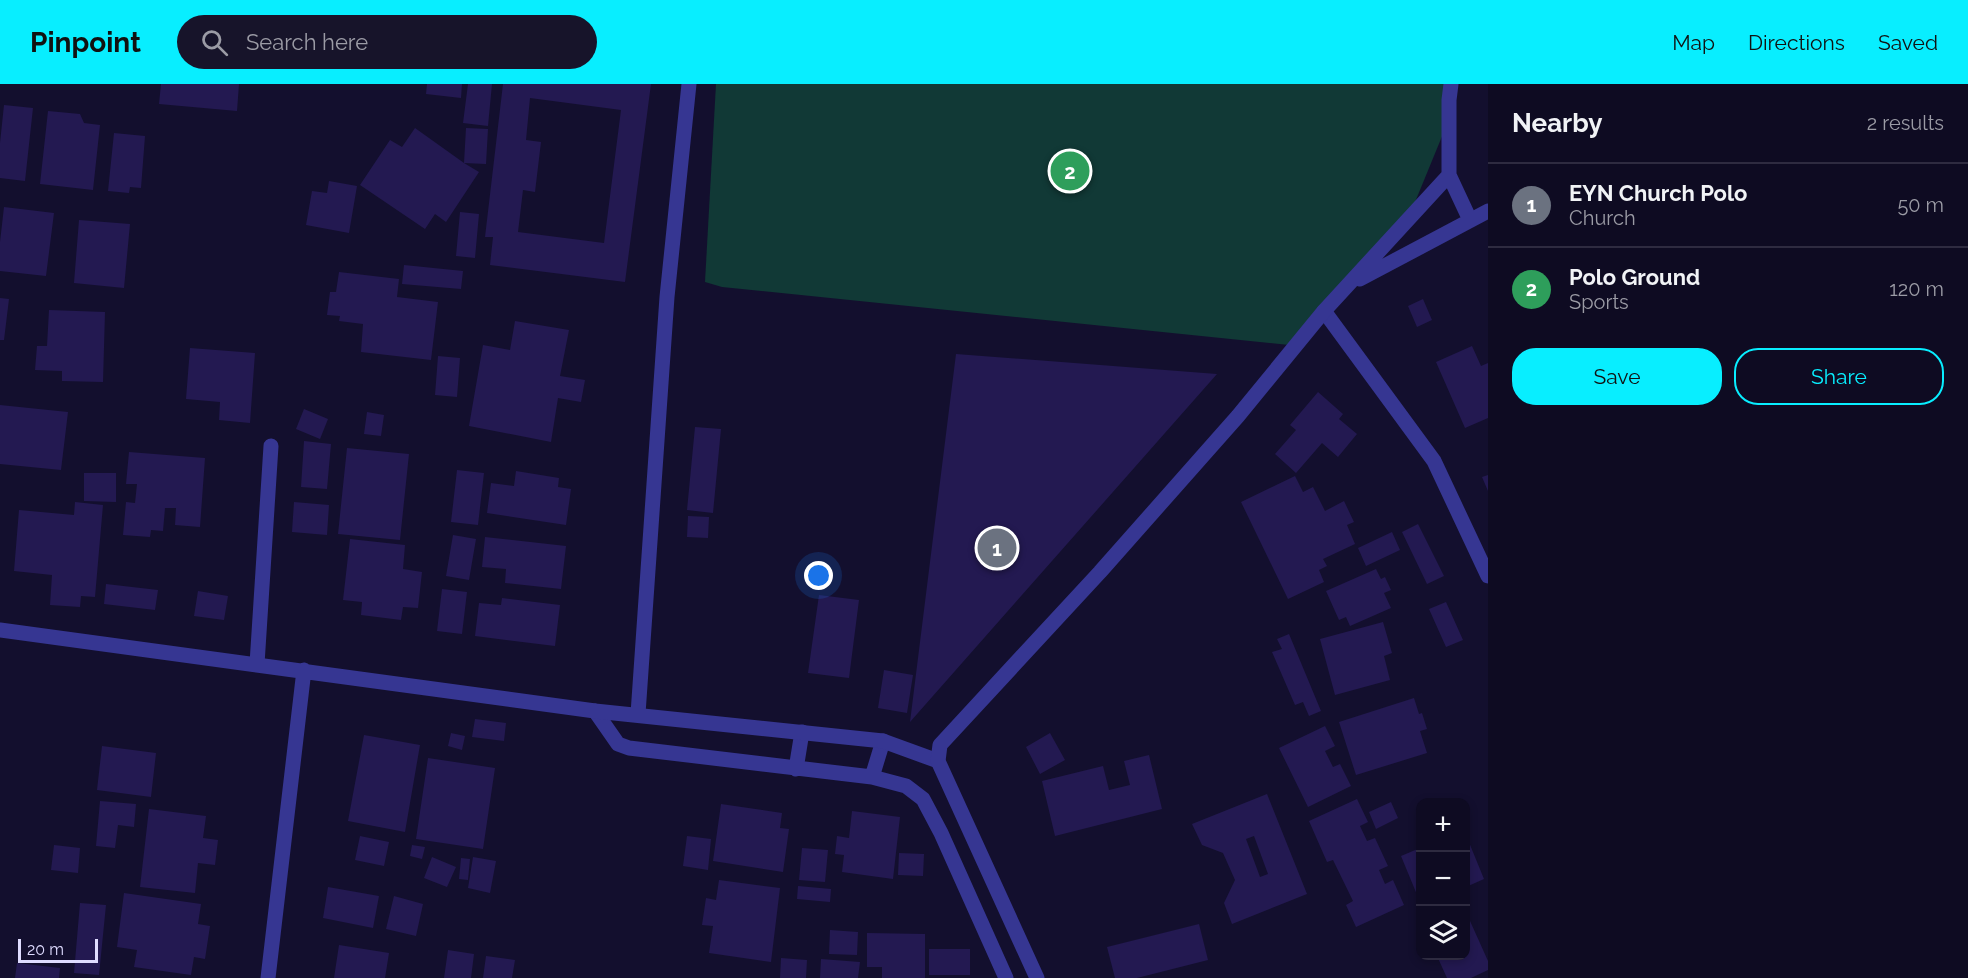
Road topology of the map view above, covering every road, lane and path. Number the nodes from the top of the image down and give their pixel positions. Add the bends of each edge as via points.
1 (689, 84) edge
2 (1451, 84) edge
3 (1449, 175) junction
4 (1488, 211) edge
5 (1470, 220) junction
6 (1349, 285) junction
7 (1324, 311) junction
8 (271, 446) dead end
9 (1488, 576) edge
10 (0, 630) edge
11 (257, 664) junction
12 (304, 670) junction
13 (595, 711) junction
14 (638, 714) junction
15 (802, 732) junction
16 (883, 741) junction
17 (938, 761) junction
18 (796, 769) junction
19 (872, 777) junction
20 (268, 978) edge
21 (1006, 978) edge
22 (1037, 978) edge

1 - 14 street via 668,297
2 - 3 street
3 - 5 street
3 - 6 street
4 - 5 street
5 - 6 street
6 - 7 street
7 - 9 street via 1434,461
7 - 17 street via 1238,416 1108,563 939,745
8 - 11 street
10 - 11 street
11 - 12 street
12 - 13 street
12 - 20 street
13 - 14 street
13 - 18 street via 618,744 629,748
14 - 15 street
15 - 16 street
15 - 18 street
16 - 17 street
16 - 19 street
17 - 22 street
18 - 19 street
19 - 21 street via 906,786 922,799

